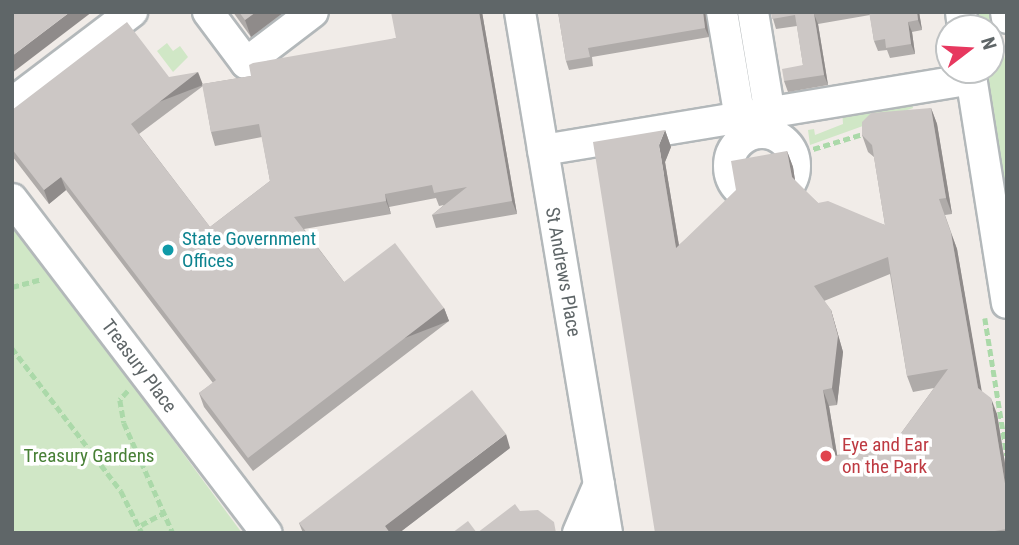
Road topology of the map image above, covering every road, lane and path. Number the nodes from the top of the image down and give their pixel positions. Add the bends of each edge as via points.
1 (132, 12) edge
2 (208, 12) edge
3 (313, 12) edge
4 (520, 12) edge
5 (722, 12) edge
6 (753, 12) edge
7 (1006, 12) edge
8 (1007, 18) edge
9 (939, 84) edge
10 (973, 84) edge
11 (12, 103) edge
12 (742, 128) junction
13 (873, 130) edge
14 (779, 134) junction
15 (543, 150) junction
16 (12, 199) edge
17 (1004, 273) edge
18 (41, 280) dead end
19 (12, 287) edge
20 (1007, 303) edge
21 (12, 348) edge
22 (145, 373) junction
23 (599, 483) junction
24 (164, 513) junction
25 (141, 525) junction
26 (142, 533) edge
27 (173, 533) edge
28 (266, 533) edge
29 (578, 533) edge
30 (607, 533) edge

1 - 11 street
2 - 3 street via 246,63
4 - 15 street, St Andrews Place
5 - 12 street
6 - 14 street
7 - 8 street
9 - 14 street
10 - 17 street
12 - 14 street
12 - 14 street via 731,156 732,177 745,194 755,198 766,199 786,190 795,170
12 - 15 street
13 - 14 path
15 - 23 street, St Andrews Place
16 - 22 street, Treasury Place
17 - 20 street
18 - 19 path
21 - 25 path
22 - 24 path via 120,400 124,423
22 - 28 street, Treasury Place
23 - 29 street
23 - 30 street, St Andrews Place
24 - 25 path
24 - 27 path
25 - 26 path

